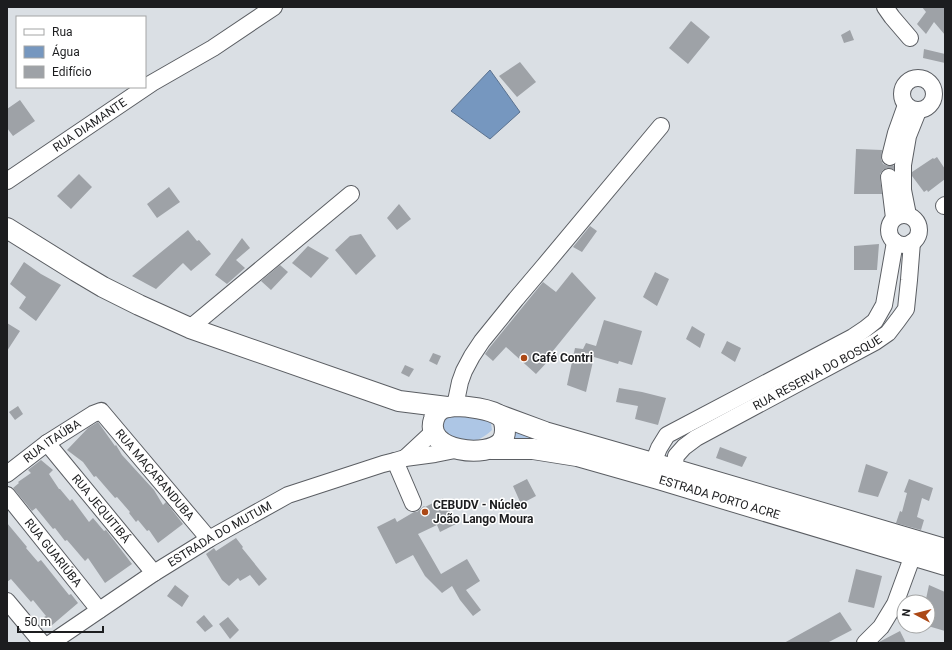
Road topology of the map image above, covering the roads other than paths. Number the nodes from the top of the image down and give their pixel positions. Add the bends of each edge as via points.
1 (274, 7) edge
2 (885, 7) edge
3 (910, 38) dead end
4 (146, 87) edge
5 (145, 88) edge
6 (930, 104) edge
7 (661, 126) dead end
8 (890, 157) dead end
9 (889, 177) dead end
10 (7, 180) edge
11 (351, 194) dead end
12 (901, 217) junction
13 (7, 228) edge
14 (895, 242) junction
15 (912, 242) junction
16 (889, 279) junction
17 (909, 280) junction
18 (884, 305) junction
19 (906, 309) junction
20 (190, 328) junction
21 (399, 401) junction
22 (451, 406) junction
23 (101, 411) joint
24 (499, 415) junction
25 (432, 430) junction
26 (47, 443) junction
27 (460, 449) junction
28 (491, 449) junction
29 (400, 460) junction
30 (653, 463) junction
31 (674, 469) junction
32 (7, 474) edge
33 (7, 495) edge
34 (413, 503) dead end
35 (209, 539) junction
36 (945, 549) edge
37 (913, 555) junction
38 (945, 565) edge
39 (154, 573) junction
40 (7, 601) edge
41 (100, 610) junction
42 (42, 643) edge
43 (51, 643) edge
44 (865, 643) edge

1 - 4 street, RUA DIAMANTE via 213,48
2 - 3 street
5 - 10 street, RUA DIAMANTE
6 - 8 street, RUA RESERVA DO BOSQUE via 896,133
6 - 12 street, RUA RESERVA DO BOSQUE via 908,136 903,165
7 - 22 street via 482,341 464,371
9 - 12 street, RUA RESERVA DO BOSQUE
11 - 20 street
12 - 14 street, RUA RESERVA DO BOSQUE via 890,224 889,230
12 - 15 street, RUA RESERVA DO BOSQUE via 914,219 918,224 916,237
13 - 20 main road via 103,287
14 - 15 street
14 - 16 street, RUA RESERVA DO BOSQUE
15 - 17 street, RUA RESERVA DO BOSQUE
16 - 17 street
16 - 18 street, RUA RESERVA DO BOSQUE
17 - 19 street, RUA RESERVA DO BOSQUE
18 - 19 street
18 - 30 street, RUA RESERVA DO BOSQUE via 875,321 853,337 668,435
19 - 31 street, RUA RESERVA DO BOSQUE via 888,333 875,342 696,438 676,456
20 - 21 main road
21 - 22 main road
21 - 25 main road
22 - 24 main road via 470,407
22 - 25 main road via 438,412
23 - 26 street, RUA ITAÚBA
23 - 35 street, RUA MAÇARANDUBA
24 - 28 main road via 503,420 505,435 502,442
24 - 30 main road, ESTRADA PORTO ACRE via 545,432
25 - 27 main road via 442,443
25 - 29 street, ESTRADA DO MUTUM
26 - 32 street, RUA ITAÚBA
26 - 39 street, RUA JEQUITIBÁ
27 - 28 main road
27 - 29 street, ESTRADA DO MUTUM
28 - 37 main road, ESTRADA PORTO ACRE via 533,449 577,456
29 - 34 street
29 - 35 street, ESTRADA DO MUTUM via 288,495
30 - 31 main road, ESTRADA PORTO ACRE
31 - 36 main road, ESTRADA PORTO ACRE
33 - 41 street, RUA GUARIÚBA
35 - 39 street, ESTRADA DO MUTUM
37 - 38 main road, ESTRADA PORTO ACRE
37 - 44 street via 895,604 881,627
39 - 41 street, ESTRADA DO MUTUM
40 - 42 street
41 - 43 street, ESTRADA DO MUTUM

